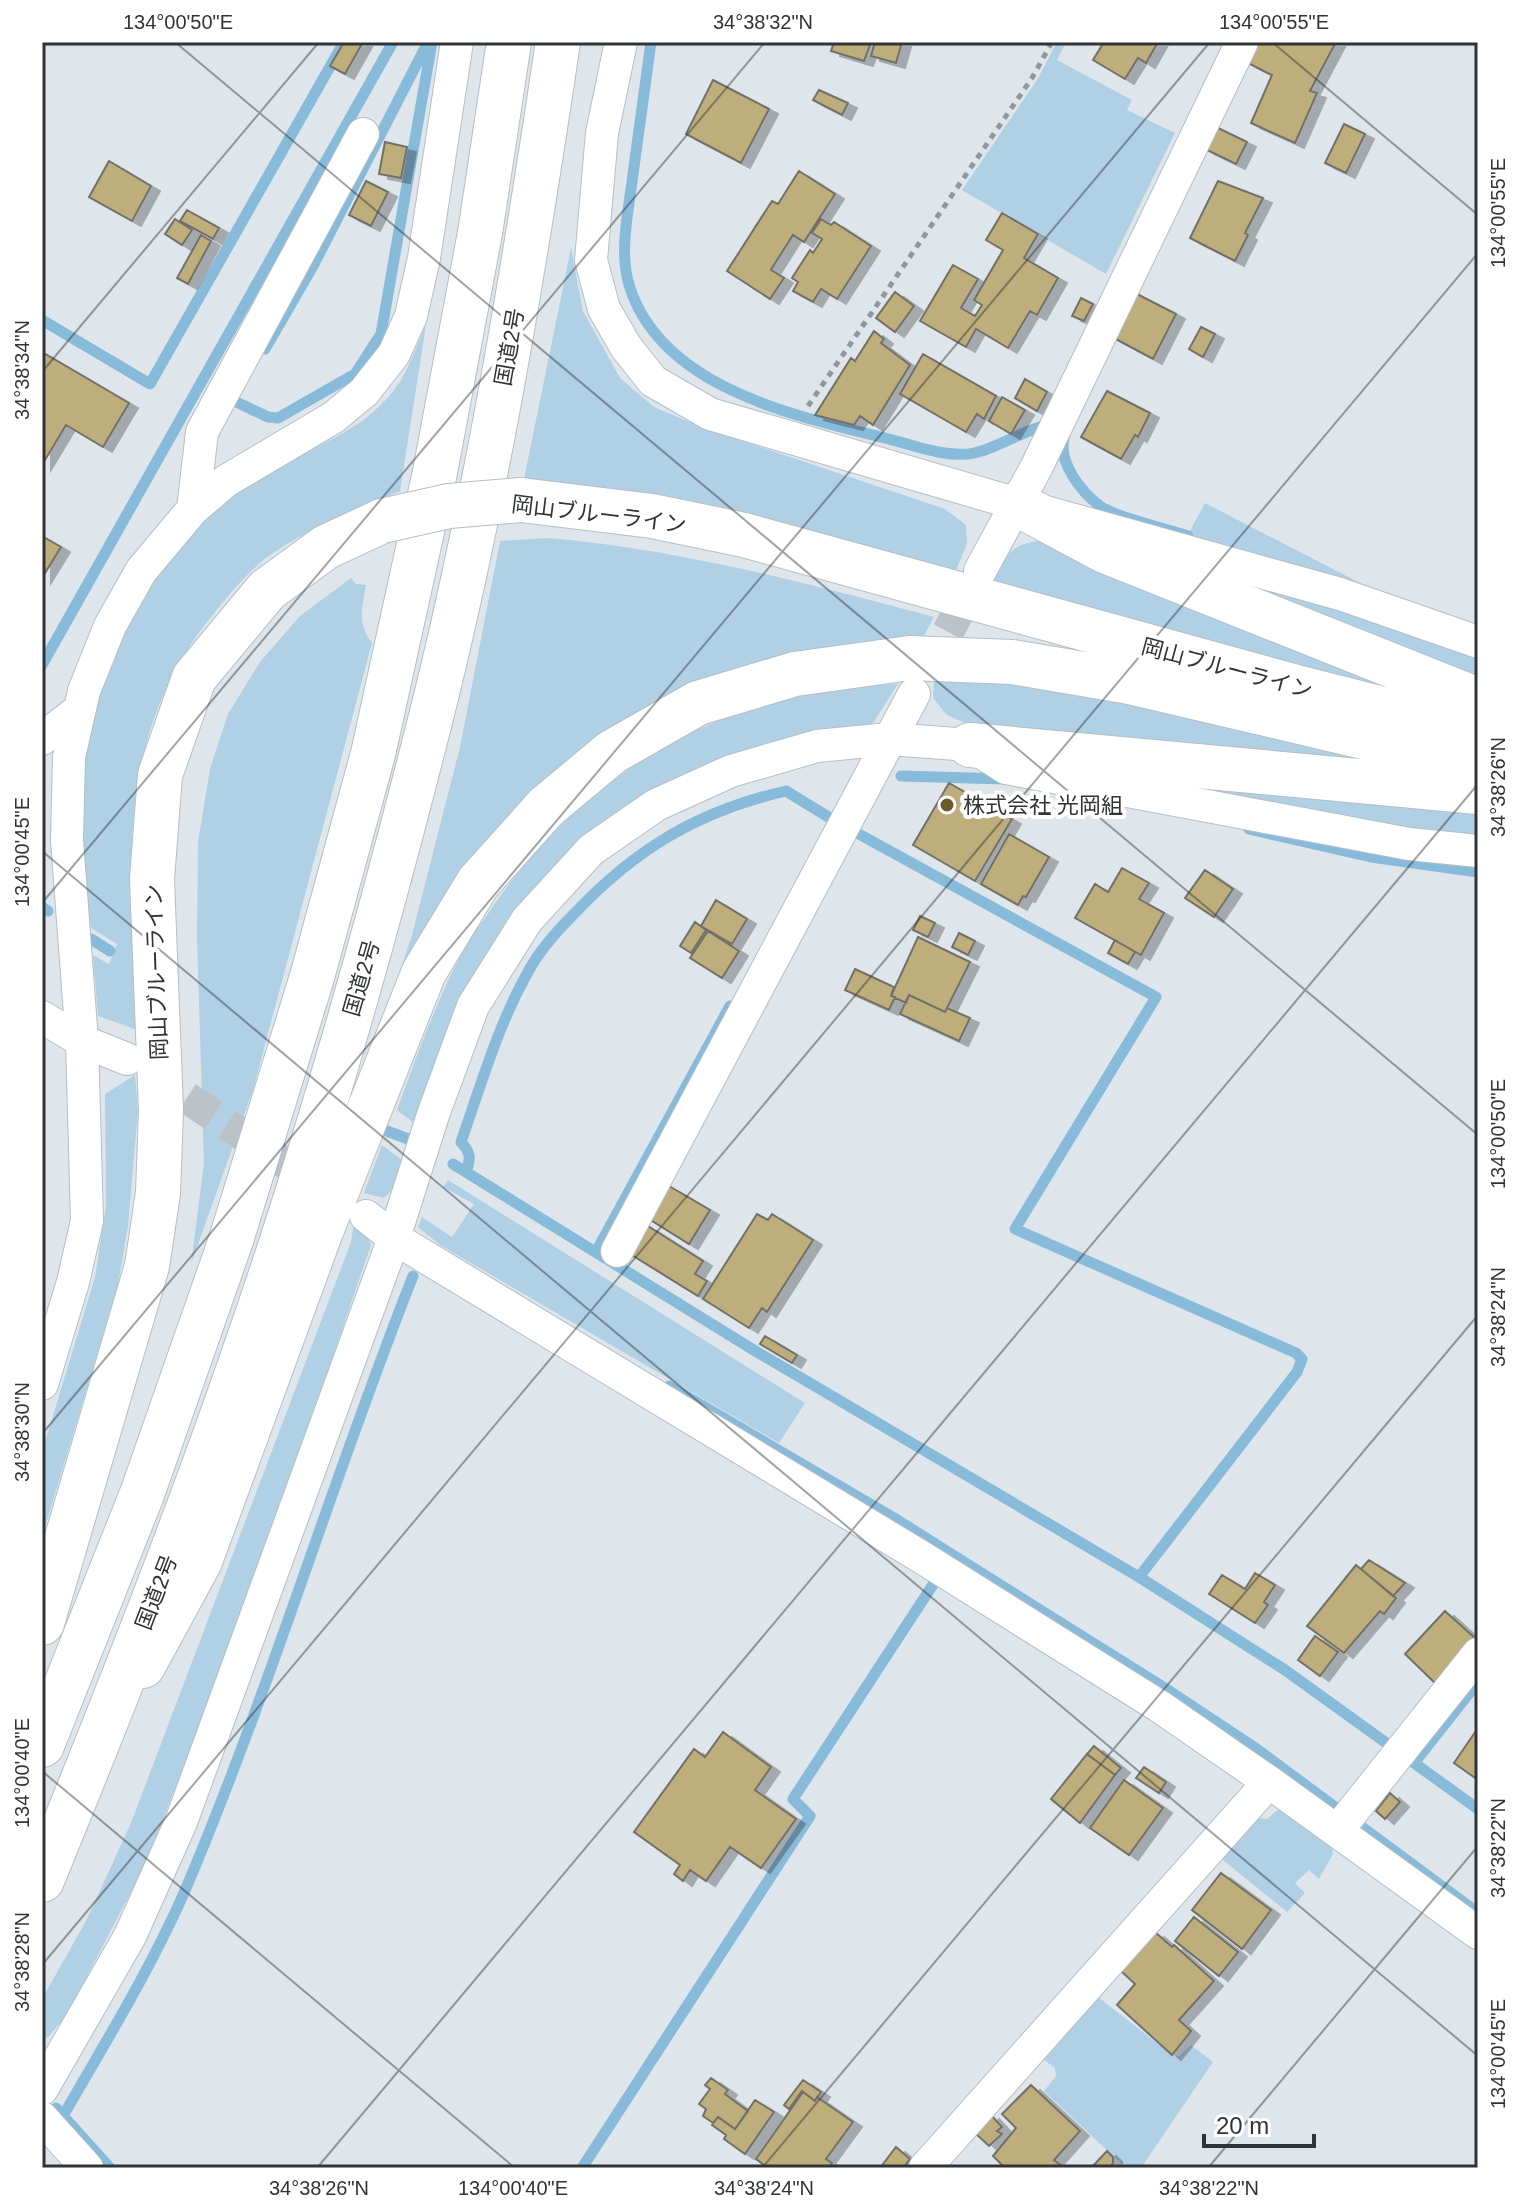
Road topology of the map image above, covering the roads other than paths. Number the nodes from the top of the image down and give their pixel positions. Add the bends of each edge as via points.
1 (457, 42) edge
2 (509, 42) edge
3 (558, 42) edge
4 (621, 42) edge
5 (1242, 42) edge
6 (363, 134) dead end
7 (1017, 504) junction
8 (193, 509) junction
9 (980, 571) tunnel mouth
10 (1478, 642) edge
11 (914, 694) tunnel mouth
12 (1478, 700) edge
13 (79, 710) junction
14 (1478, 733) edge
15 (42, 739) edge
16 (889, 739) junction
17 (970, 745) junction
18 (1478, 764) edge
19 (1478, 792) edge
20 (1478, 851) edge
21 (42, 1017) edge
22 (82, 1041) junction
23 (127, 1059) tunnel mouth
24 (366, 1216) dead end
25 (394, 1238) junction
26 (617, 1251) dead end
27 (42, 1384) edge
28 (42, 1623) edge
29 (1478, 1654) edge
30 (42, 1745) edge
31 (88, 1768) junction
32 (1269, 1782) junction
33 (1343, 1823) junction
34 (42, 1880) edge
35 (1478, 1933) edge
36 (42, 2089) edge
37 (42, 2118) edge
38 (87, 2168) edge
39 (925, 2168) edge

1 - 8 street via 424,258 411,316 394,354 364,392 334,417 226,481
2 - 30 main road via 438,457 373,754 312,977 231,1240 142,1494
3 - 31 main road, 国道2号 via 485,475 422,755 364,970 279,1250 188,1510
4 - 7 street via 602,133 591,260 604,309 653,381 710,414
5 - 7 street
6 - 8 street via 202,432
7 - 9 street
7 - 10 street via 1340,594
7 - 12 main road via 1105,551
8 - 13 street via 141,571 110,626
11 - 16 street
13 - 15 street
13 - 22 street via 69,757 67,840
14 - 28 main road, 岡山ブルーライン, bridge via 744,535 652,516 521,500 449,506 382,521 326,547 267,590 194,678 160,775 152,879 161,1110 158,1193 147,1266
16 - 17 street
16 - 25 street via 817,746 731,771 656,805 591,850 527,920 473,1006
16 - 26 street
17 - 19 main road
17 - 20 street via 1006,768 1409,844
18 - 31 main road, 岡山ブルーライン via 1130,682 1012,662 910,658 795,674 698,703 612,752 546,807 478,883 424,972 321,1231 200,1561
21 - 22 street
22 - 23 street
22 - 27 street via 87,1221
24 - 25 street
25 - 32 street via 1034,1627
25 - 36 street via 181,1822 130,1936
29 - 33 street
31 - 34 main road, 国道2号
32 - 33 street
32 - 39 street
33 - 35 street
37 - 38 street

